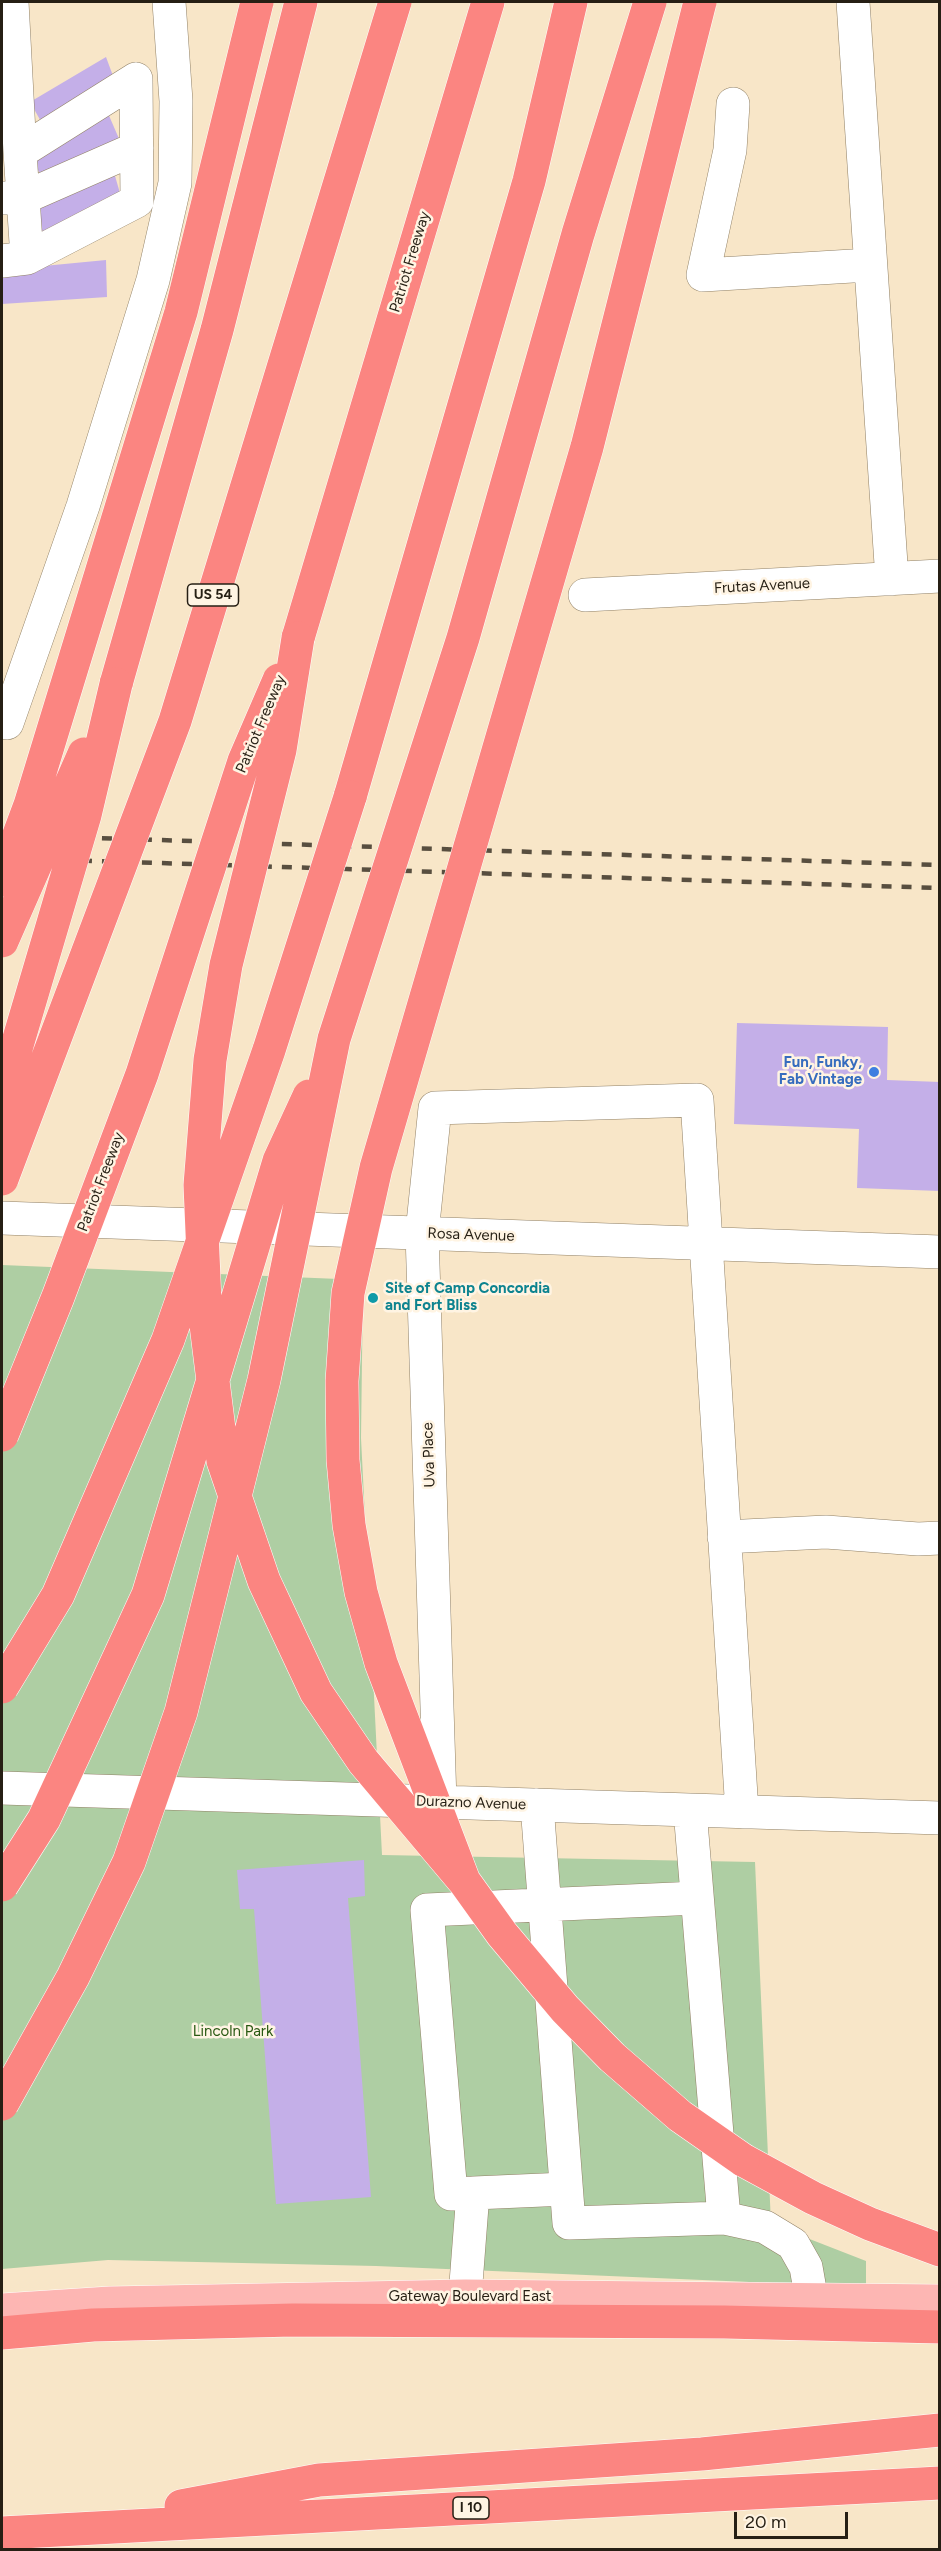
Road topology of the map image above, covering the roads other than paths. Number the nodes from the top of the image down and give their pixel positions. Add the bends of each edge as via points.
1 (12, 2) edge
2 (169, 2) edge
3 (257, 2) edge
4 (301, 2) edge
5 (395, 2) edge
6 (488, 2) edge
7 (571, 2) edge
8 (650, 2) edge
9 (700, 2) edge
10 (853, 2) edge
11 (733, 104) dead end
12 (137, 148) junction
13 (20, 152) junction
14 (12, 198) edge
15 (14, 260) edge
16 (869, 265) junction
17 (939, 576) edge
18 (892, 579) junction
19 (585, 595) dead end
20 (298, 638) junction
21 (116, 684) junction
22 (7, 723) dead end
23 (2, 880) edge
24 (2, 941) edge
25 (334, 1039) junction
26 (2, 1150) edge
27 (2, 1179) edge
28 (2, 1218) edge
29 (422, 1233) junction
30 (705, 1242) junction
31 (939, 1252) edge
32 (2, 1435) edge
33 (724, 1537) junction
34 (939, 1538) edge
35 (2, 1687) edge
36 (2, 1788) edge
37 (440, 1802) junction
38 (537, 1805) junction
39 (690, 1810) junction
40 (742, 1812) junction
41 (939, 1818) edge
42 (464, 1881) junction
43 (2, 1885) edge
44 (698, 1898) junction
45 (545, 1905) junction
46 (2, 2104) edge
47 (566, 2189) junction
48 (473, 2193) junction
49 (724, 2218) junction
50 (939, 2250) edge
51 (465, 2296) junction
52 (812, 2301) junction
53 (939, 2301) edge
54 (2, 2310) edge
55 (939, 2327) edge
56 (2, 2333) edge
57 (939, 2430) edge
58 (939, 2483) edge
59 (57, 2530) junction
60 (2, 2533) edge

1 - 13 street
2 - 22 street via 176,113 175,183 168,215 153,280 95,468
3 - 23 highway, bridge via 181,312 30,805
4 - 21 highway via 217,330
5 - 27 highway, US 54, bridge via 175,721
6 - 20 highway, Patriot Freeway
7 - 35 highway, bridge via 529,182 350,797 269,1050 168,1340 58,1595
8 - 25 highway, bridge via 578,234 463,638
9 - 42 highway, bridge via 587,447 376,1168 348,1293 342,1381 343,1460 361,1592 381,1662
10 - 16 street
11 - 16 street via 730,150 702,275
12 - 13 street via 136,79
12 - 14 street
12 - 15 street via 137,201
13 - 14 street
14 - 15 street
16 - 18 street
17 - 18 street, Frutas Avenue
18 - 19 street, Frutas Avenue
20 - 32 highway, Patriot Freeway, bridge via 244,760 142,1074
20 - 42 highway, bridge via 280,750 226,965 209,1072 200,1185 206,1325 223,1461 264,1581 316,1692 363,1761
21 - 24 highway, bridge
21 - 26 highway, bridge via 85,815 12,1062
25 - 43 highway, bridge via 279,1161 148,1594 44,1819
25 - 46 highway, bridge via 264,1380 181,1712 129,1862 73,1977
28 - 29 street, Rosa Avenue
29 - 30 street, Rosa Avenue
29 - 30 street, Uva Place via 435,1108 697,1100
29 - 37 street, Uva Place
30 - 31 street, Rosa Avenue
30 - 33 street
33 - 34 street via 826,1532
33 - 40 street
36 - 37 street, Durazno Avenue
37 - 38 street, Durazno Avenue
38 - 39 street, Durazno Avenue
38 - 45 street
39 - 40 street, Durazno Avenue
39 - 44 street
40 - 41 street, Durazno Avenue
42 - 50 highway, bridge via 502,1934 566,2009 612,2057 680,2116 743,2160 813,2198
44 - 45 street
44 - 49 street
45 - 47 street
45 - 48 street via 427,1910 451,2194
47 - 48 street
47 - 49 street via 569,2223
48 - 51 street
49 - 52 street via 765,2227 793,2244 806,2267
51 - 52 main road, Gateway Boulevard East
51 - 54 main road, Gateway Boulevard East via 111,2303
52 - 53 main road, Gateway Boulevard East
55 - 56 highway via 293,2320 93,2325
57 - 59 highway via 702,2454 319,2480
58 - 59 highway, I 10
59 - 60 highway, I 10

